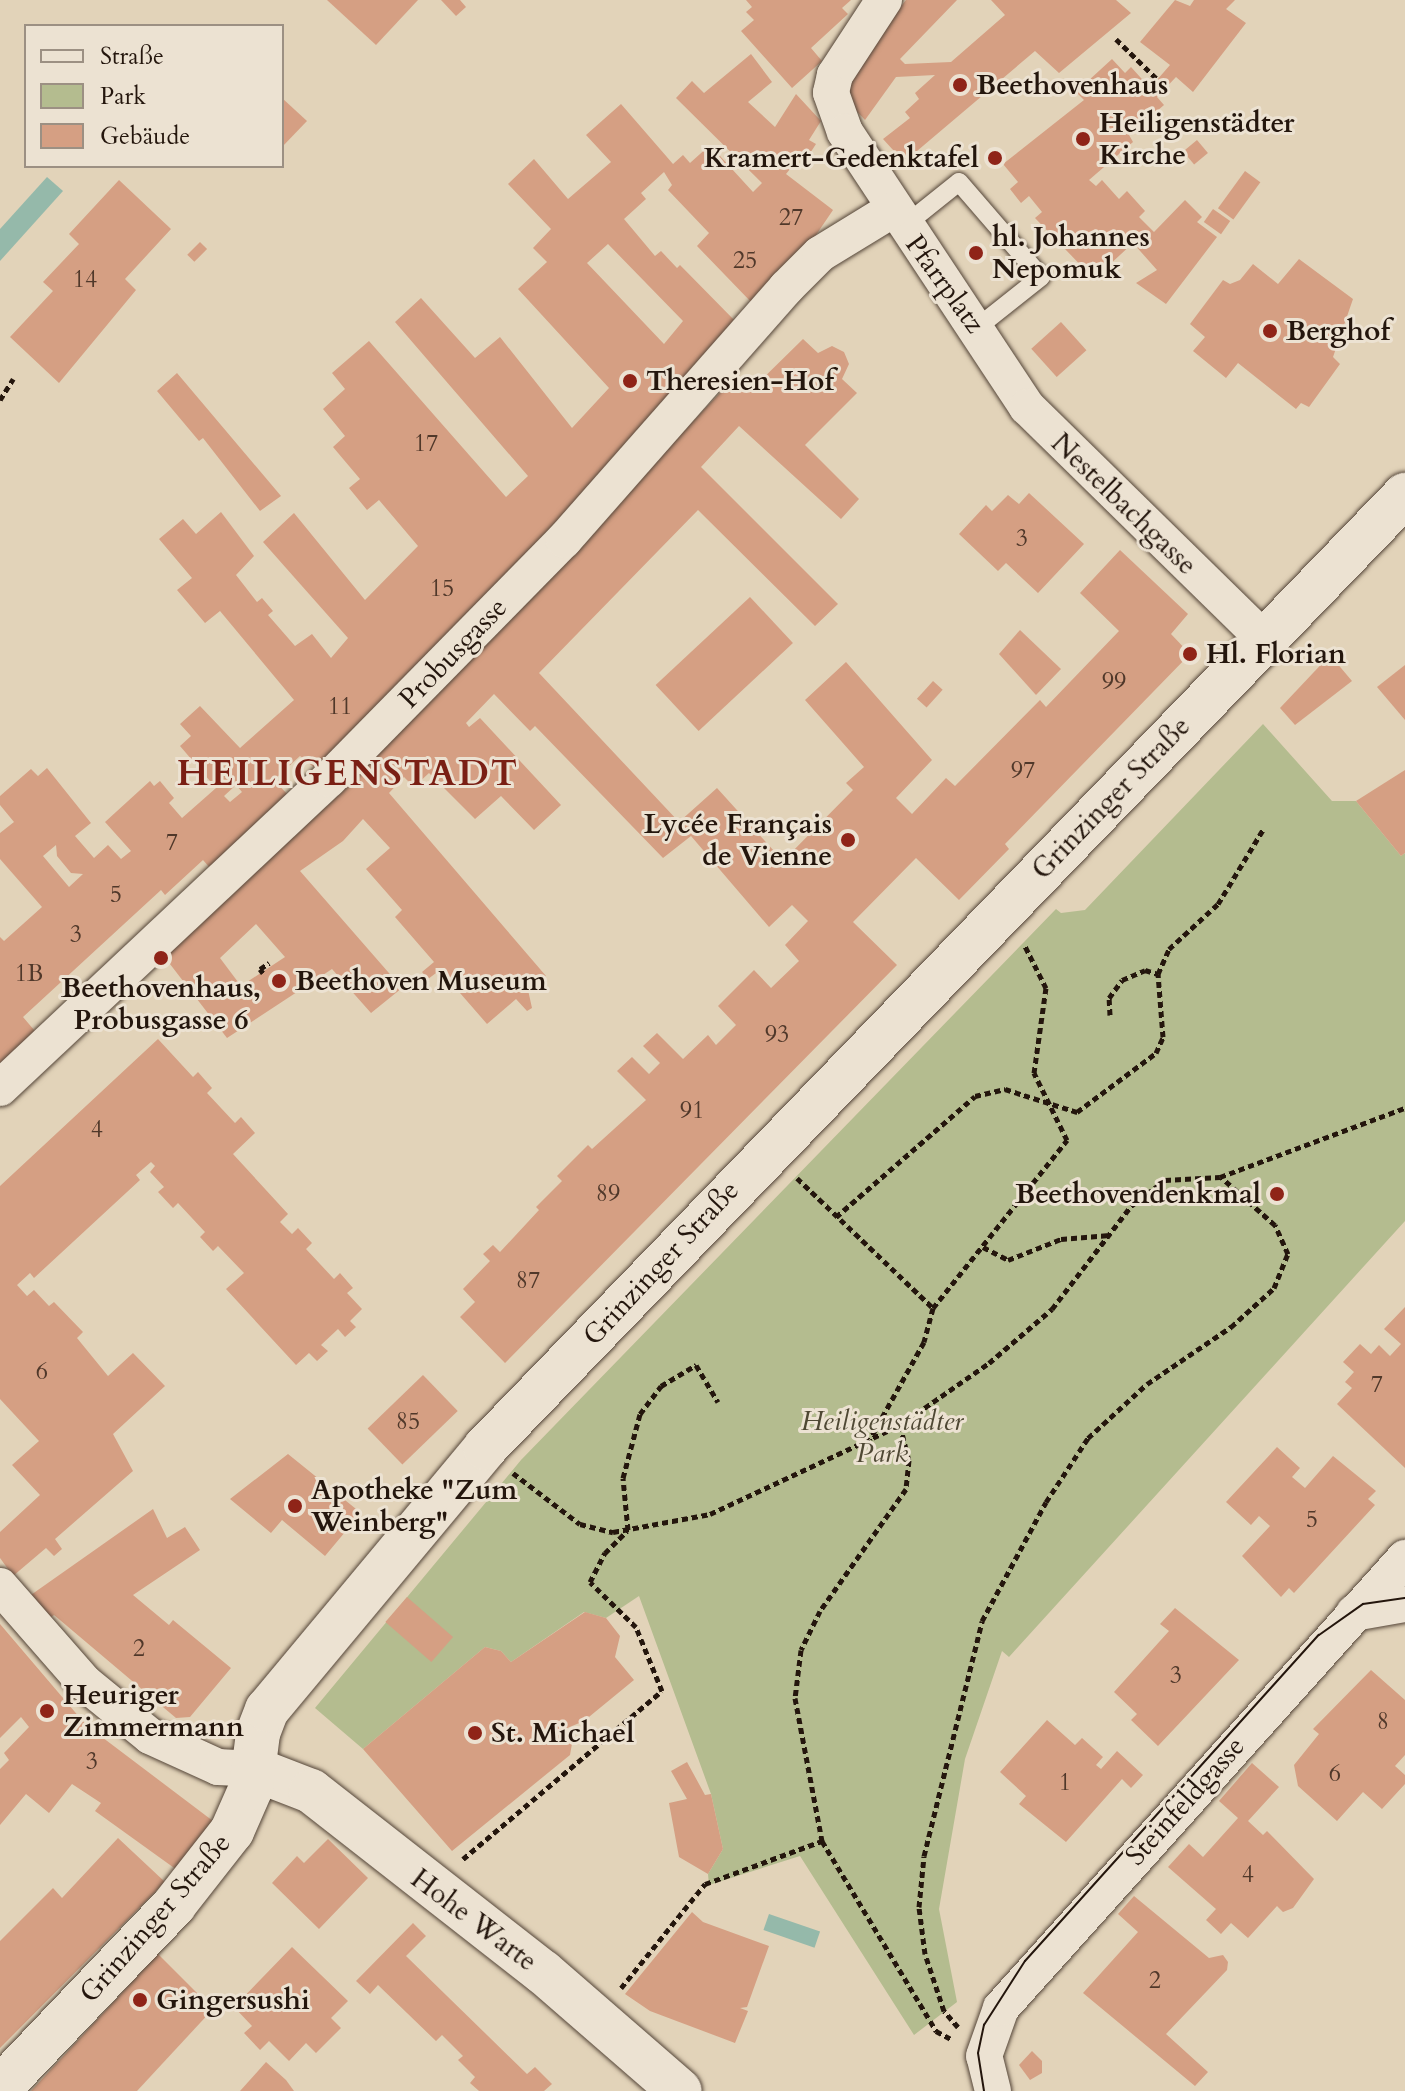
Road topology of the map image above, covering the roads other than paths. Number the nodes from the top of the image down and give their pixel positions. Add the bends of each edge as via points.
1 (884, 0) edge
2 (898, 218) junction
3 (978, 327) junction
4 (996, 358) joint
5 (1405, 495) edge
6 (1265, 640) junction
7 (0, 1088) edge
8 (1405, 1558) edge
9 (0, 1586) edge
10 (1405, 1604) edge
11 (1354, 1613) junction
12 (254, 1769) junction
13 (0, 2088) edge
14 (680, 2091) edge
15 (993, 2091) edge

1 - 2 street, Pfarrplatz via 848,50 831,93 845,132
2 - 3 street, Pfarrplatz
2 - 3 lane via 959,182 1041,277
2 - 7 street, Probusgasse via 820,254 553,552 329,779
3 - 4 street, Pfarrplatz
4 - 6 street, Nestelbachgasse via 1027,407 1054,437
5 - 6 street, Grinzinger Straße
6 - 12 street, Grinzinger Straße via 485,1448 278,1695 261,1722
8 - 11 street, Steinfeldgasse
9 - 12 street via 85,1683 150,1736 218,1767
10 - 11 street
11 - 15 street, Steinfeldgasse via 1001,2008 984,2056
12 - 13 street, Grinzinger Straße via 238,1822 174,1905
12 - 14 street, Hohe Warte via 311,1791 596,2016

